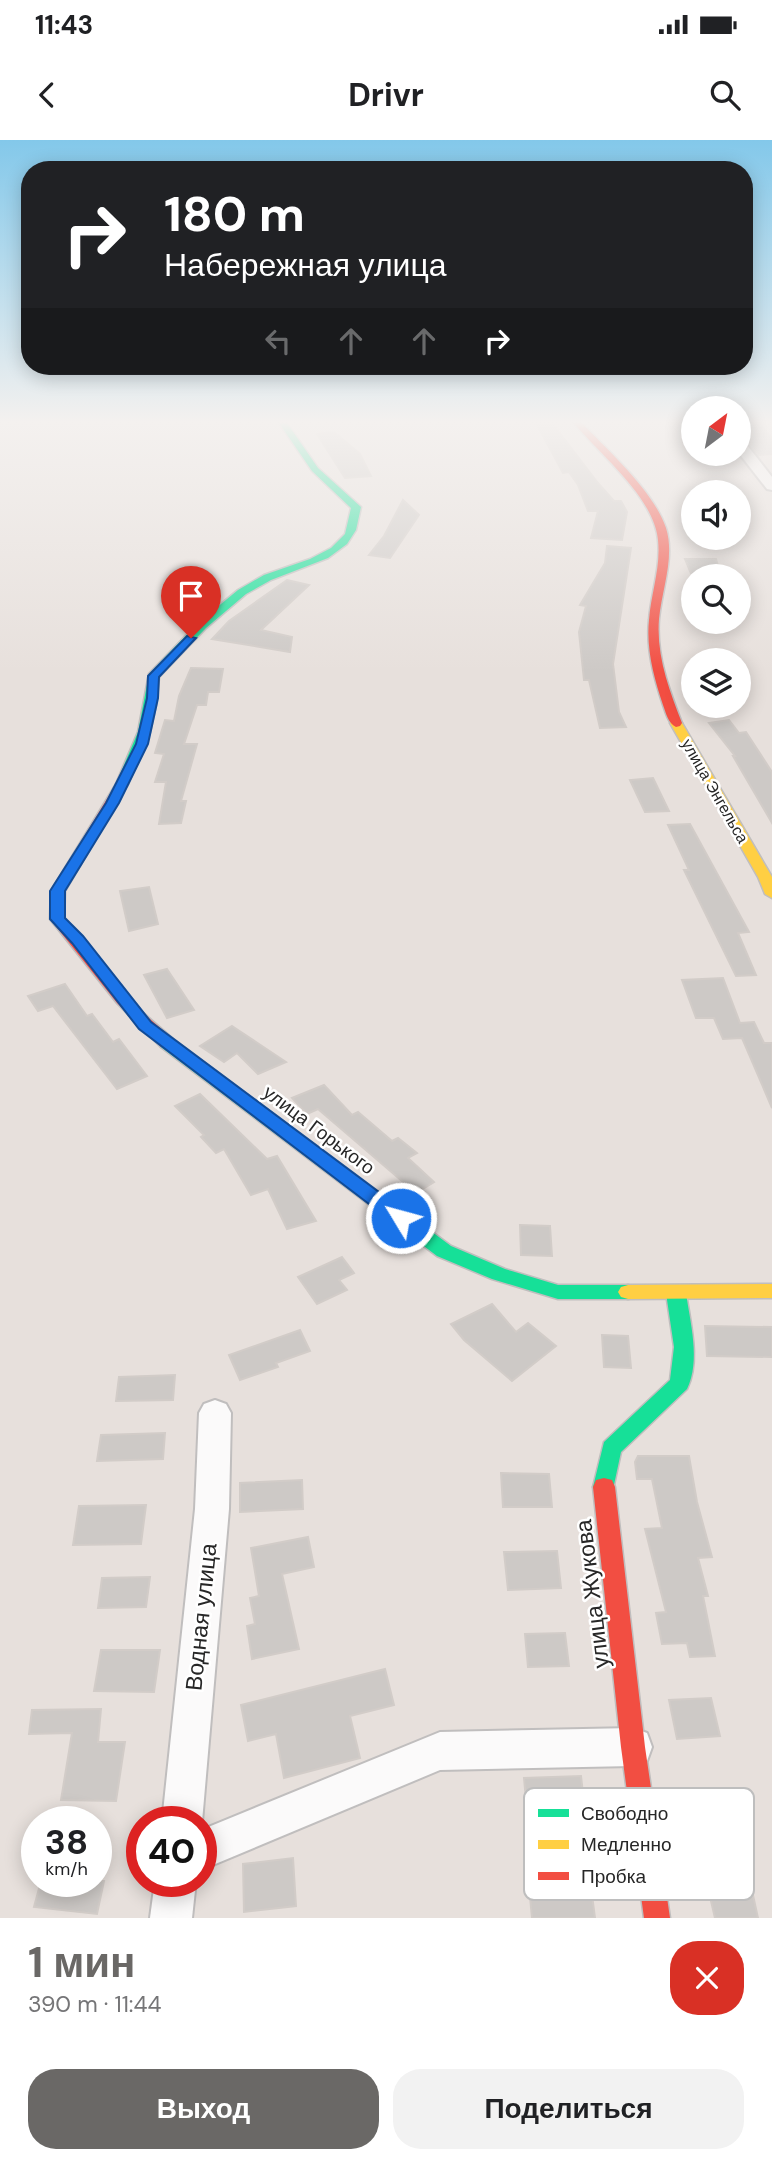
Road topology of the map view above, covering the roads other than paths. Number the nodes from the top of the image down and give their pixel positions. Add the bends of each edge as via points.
1 (355, 506) edge
2 (648, 506) edge
3 (772, 894) edge
4 (772, 1291) edge
5 (676, 1293) junction
6 (215, 1413) dead end
7 (634, 1747) junction
8 (640, 1788) edge
9 (184, 1806) edge
10 (217, 1843) edge
11 (174, 1897) edge
12 (655, 1900) edge
13 (172, 1918) edge
14 (657, 1918) edge

1 - 5 street, улица Горького via 352,528 344,542 258,581 228,600 153,676 153,698 142,744 113,803 58,891 57,919 145,1026 444,1251 558,1292
2 - 3 street, улица Энгельса via 660,528 662,568 654,621 660,684 678,727
4 - 5 street, улица Горького
5 - 7 street, улица Жукова via 684,1347 680,1383 611,1448 603,1492
6 - 9 street, Водная улица via 212,1509
7 - 8 street, улица Жукова
7 - 10 street via 440,1751
11 - 13 street
12 - 14 street, улица Жукова

